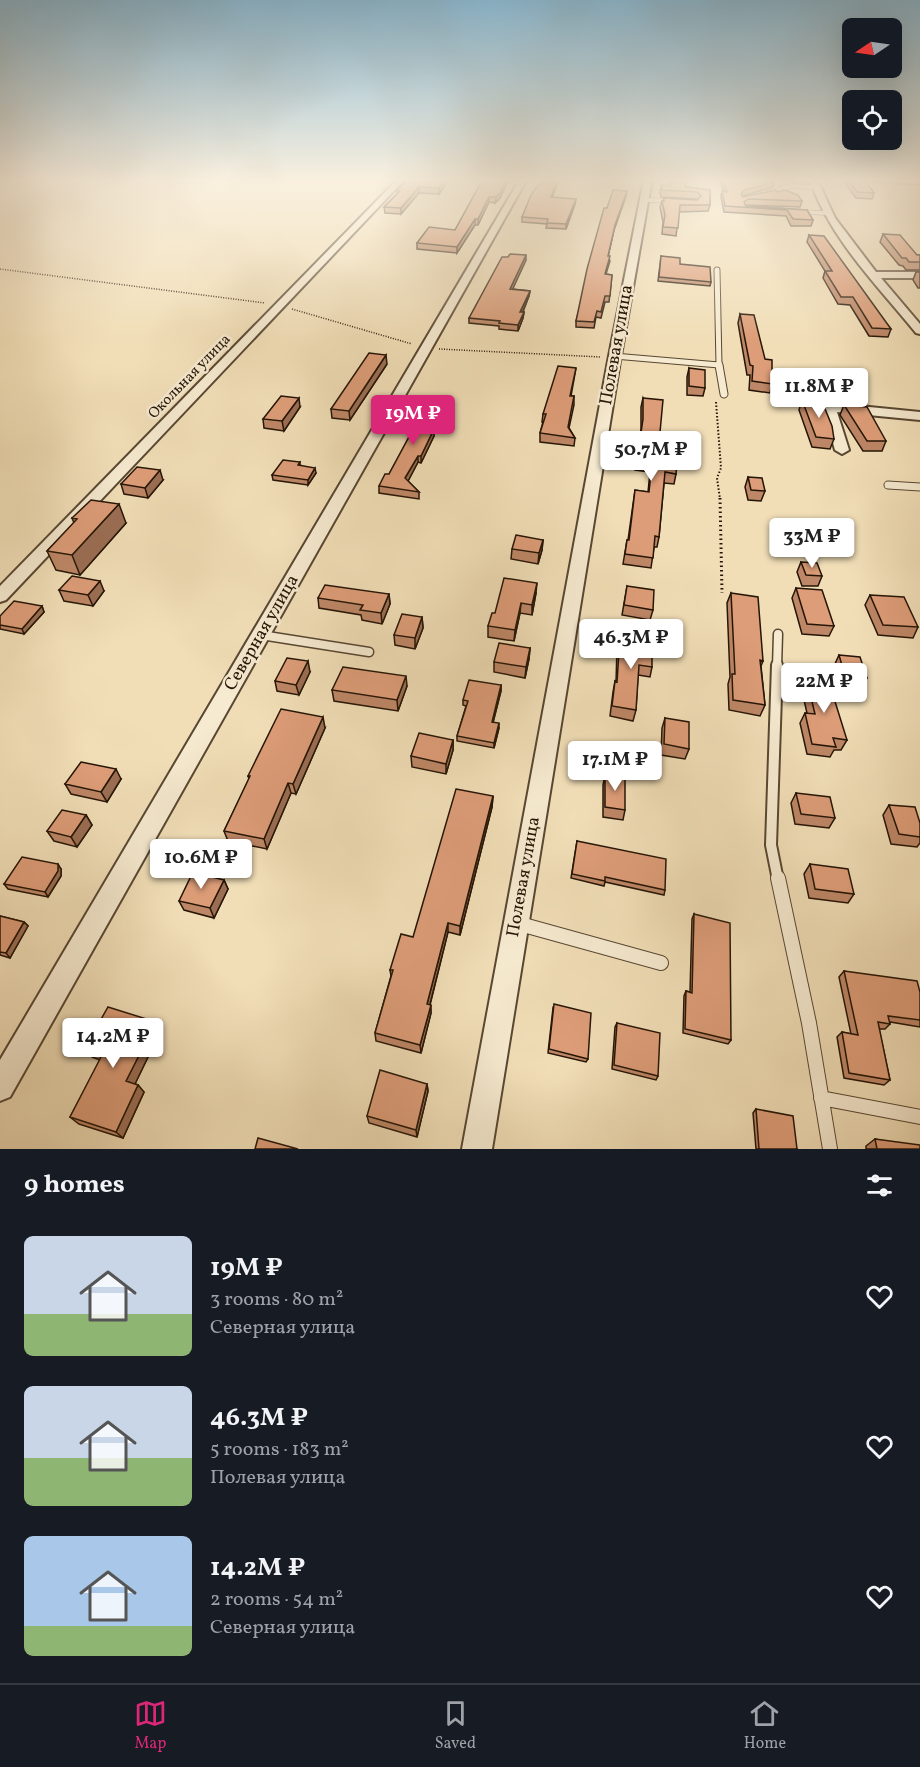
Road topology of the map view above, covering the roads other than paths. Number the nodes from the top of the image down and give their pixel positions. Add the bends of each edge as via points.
1 (351, 233) edge
2 (493, 233) edge
3 (639, 233) edge
4 (844, 233) edge
5 (717, 270) dead end
6 (875, 275) junction
7 (920, 275) edge
8 (920, 331) edge
9 (614, 358) junction
10 (719, 365) junction
11 (720, 393) road end
12 (920, 416) edge
13 (842, 450) dead end
14 (888, 485) dead end
15 (920, 487) edge
16 (0, 596) edge
17 (778, 634) dead end
18 (261, 635) junction
19 (369, 652) dead end
20 (516, 923) junction
21 (661, 963) dead end
22 (0, 1087) edge
23 (821, 1098) junction
24 (920, 1117) edge
25 (477, 1149) edge
26 (830, 1149) edge

1 - 16 street, Окольная улица
2 - 18 street, Северная улица
3 - 9 street, Полевая улица
4 - 6 street
5 - 10 lane
6 - 7 street
6 - 8 street
9 - 10 lane
9 - 20 street, Полевая улица
10 - 11 lane
12 - 13 street via 829,408
14 - 15 lane
17 - 23 lane via 771,845
18 - 19 lane
18 - 22 street, Северная улица
20 - 21 lane
20 - 25 street, Полевая улица
23 - 24 lane
23 - 26 lane

